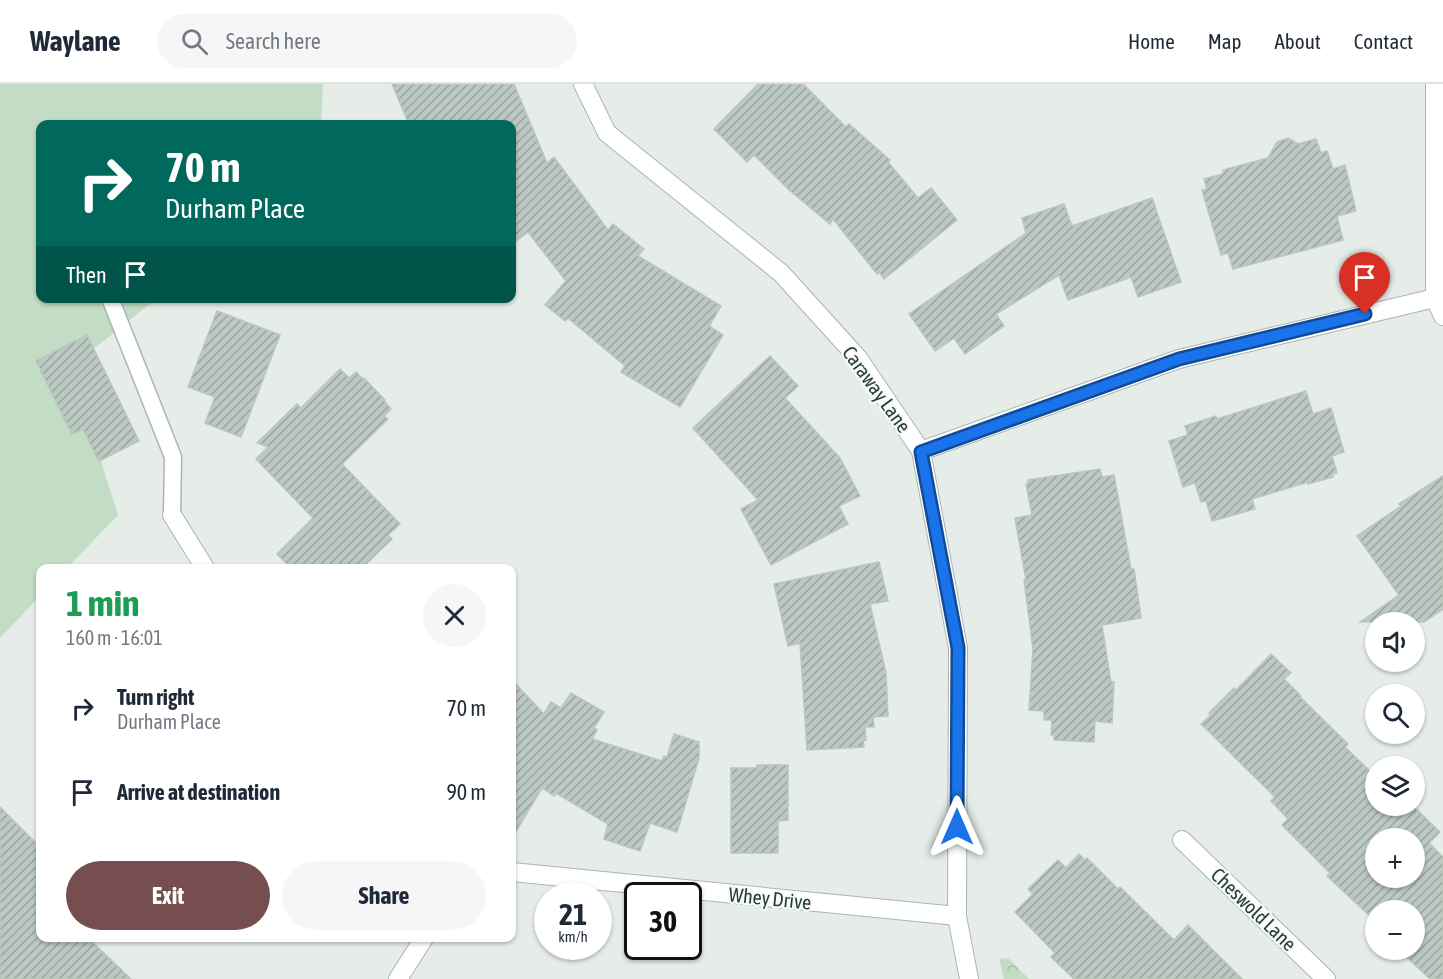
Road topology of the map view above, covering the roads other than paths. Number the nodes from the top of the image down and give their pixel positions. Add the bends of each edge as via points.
1 (583, 84) edge
2 (1436, 84) edge
3 (1435, 298) junction
4 (112, 303) edge
5 (1443, 316) edge
6 (921, 452) junction
7 (172, 515) joint
8 (203, 564) edge
9 (1182, 840) dead end
10 (516, 872) edge
11 (957, 916) junction
12 (421, 942) edge
13 (398, 979) edge
14 (969, 979) edge
15 (1326, 979) edge

1 - 6 street, Caraway Lane via 607,133 781,273 858,358
2 - 3 street
3 - 5 street
3 - 6 street via 1179,359
4 - 7 lane via 174,457
6 - 11 street, Caraway Lane via 958,648
7 - 8 street
9 - 15 street, Cheswold Lane
10 - 11 street, Whey Drive
11 - 14 street, Caraway Lane
12 - 13 street

